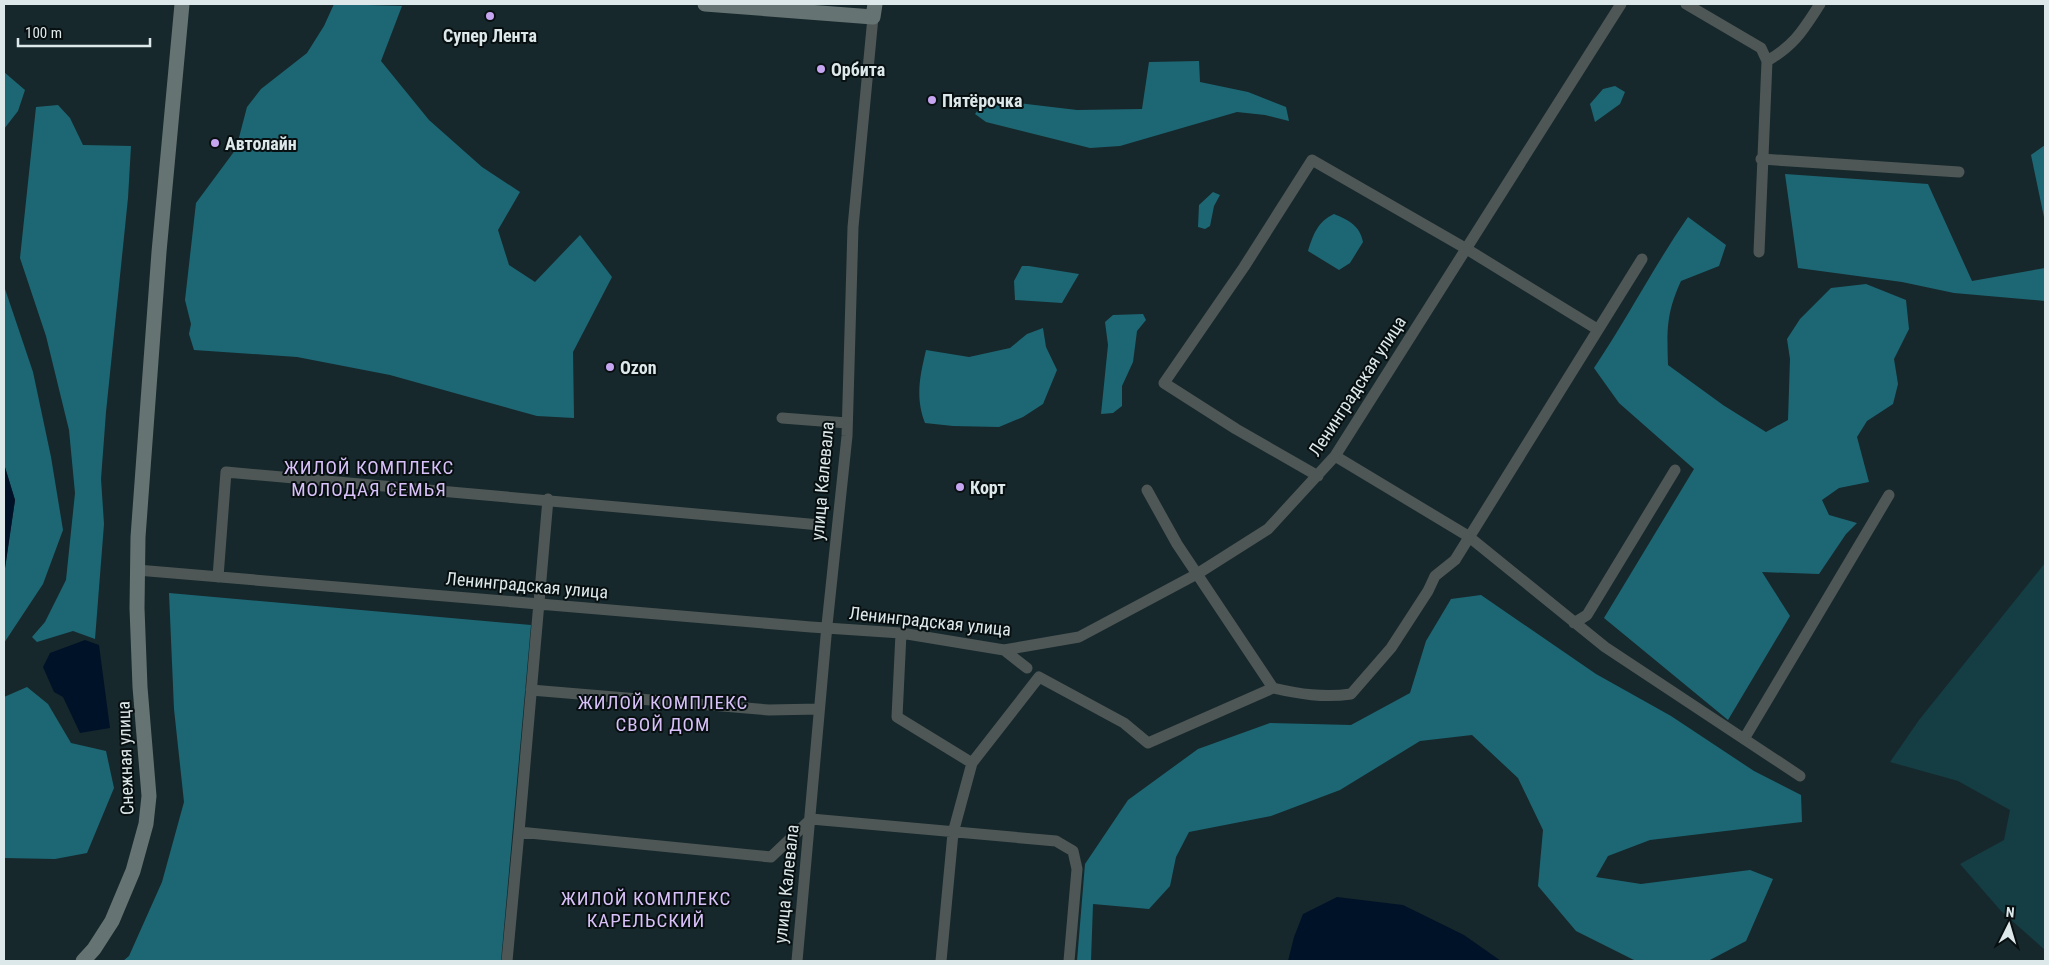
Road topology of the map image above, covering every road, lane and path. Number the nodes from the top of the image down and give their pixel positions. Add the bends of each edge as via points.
1 (182, 4) edge
2 (705, 4) edge
3 (1621, 4) edge
4 (1686, 4) edge
5 (1820, 4) edge
6 (874, 10) edge
7 (1767, 61) junction
8 (1761, 159) junction
9 (1959, 172) dead end
10 (1465, 248) junction
11 (1758, 252) dead end
12 (1642, 259) dead end
13 (1597, 330) junction
14 (782, 418) dead end
15 (847, 423) junction
16 (1335, 456) junction
17 (1675, 470) dead end
18 (1318, 476) junction
19 (1147, 490) dead end
20 (1889, 495) dead end
21 (548, 499) junction
22 (836, 529) junction
23 (1468, 536) junction
24 (137, 570) junction
25 (1197, 574) junction
26 (218, 577) junction
27 (538, 604) junction
28 (1574, 623) junction
29 (827, 628) junction
30 (901, 633) junction
31 (1004, 650) junction
32 (1027, 668) dead end
33 (1273, 688) junction
34 (531, 690) junction
35 (820, 709) junction
36 (1744, 739) junction
37 (972, 763) junction
38 (1800, 776) dead end
39 (811, 819) junction
40 (519, 832) junction
41 (953, 833) junction
42 (82, 961) edge
43 (507, 961) edge
44 (797, 961) edge
45 (941, 961) edge
46 (1069, 961) edge

1 - 24 street, Снежная улица via 159,252
2 - 6 street
3 - 10 street, Ленинградская улица
4 - 7 street via 1761,48
5 - 7 street via 1798,38 1785,51
6 - 15 street, улица Калевала via 853,227
7 - 8 street
8 - 9 street
8 - 11 street
10 - 13 street
10 - 16 street, Ленинградская улица
10 - 18 street via 1312,160 1244,267 1164,383
12 - 13 street
13 - 23 street
14 - 15 street
15 - 22 street, улица Калевала
16 - 18 street, Ленинградская улица
16 - 23 street
17 - 28 street via 1587,615
18 - 25 street, Ленинградская улица via 1268,528
19 - 25 street
20 - 36 street
21 - 22 street
21 - 26 street via 226,472
21 - 27 street
22 - 29 street, улица Калевала
23 - 28 street
23 - 33 street via 1454,560 1435,576 1391,648 1351,694 1333,697 1302,695
24 - 26 street, Ленинградская улица
24 - 42 street, Снежная улица via 140,687 148,796 146,824 133,871 116,912 94,949
25 - 31 street, Ленинградская улица via 1079,637
25 - 33 street
26 - 27 street, Ленинградская улица
27 - 29 street, Ленинградская улица
27 - 34 street
28 - 36 street
29 - 30 street, Ленинградская улица
29 - 35 street, улица Калевала
30 - 31 street, Ленинградская улица
30 - 37 street via 897,716
31 - 32 street
33 - 37 street via 1148,743 1124,723 1039,677
34 - 35 street via 769,710
34 - 40 street
35 - 39 street, улица Калевала
36 - 38 street
37 - 41 street
39 - 40 street via 771,857
39 - 41 street
39 - 44 street, улица Калевала
40 - 43 street
41 - 45 street
41 - 46 street via 1056,840 1073,851 1078,869

